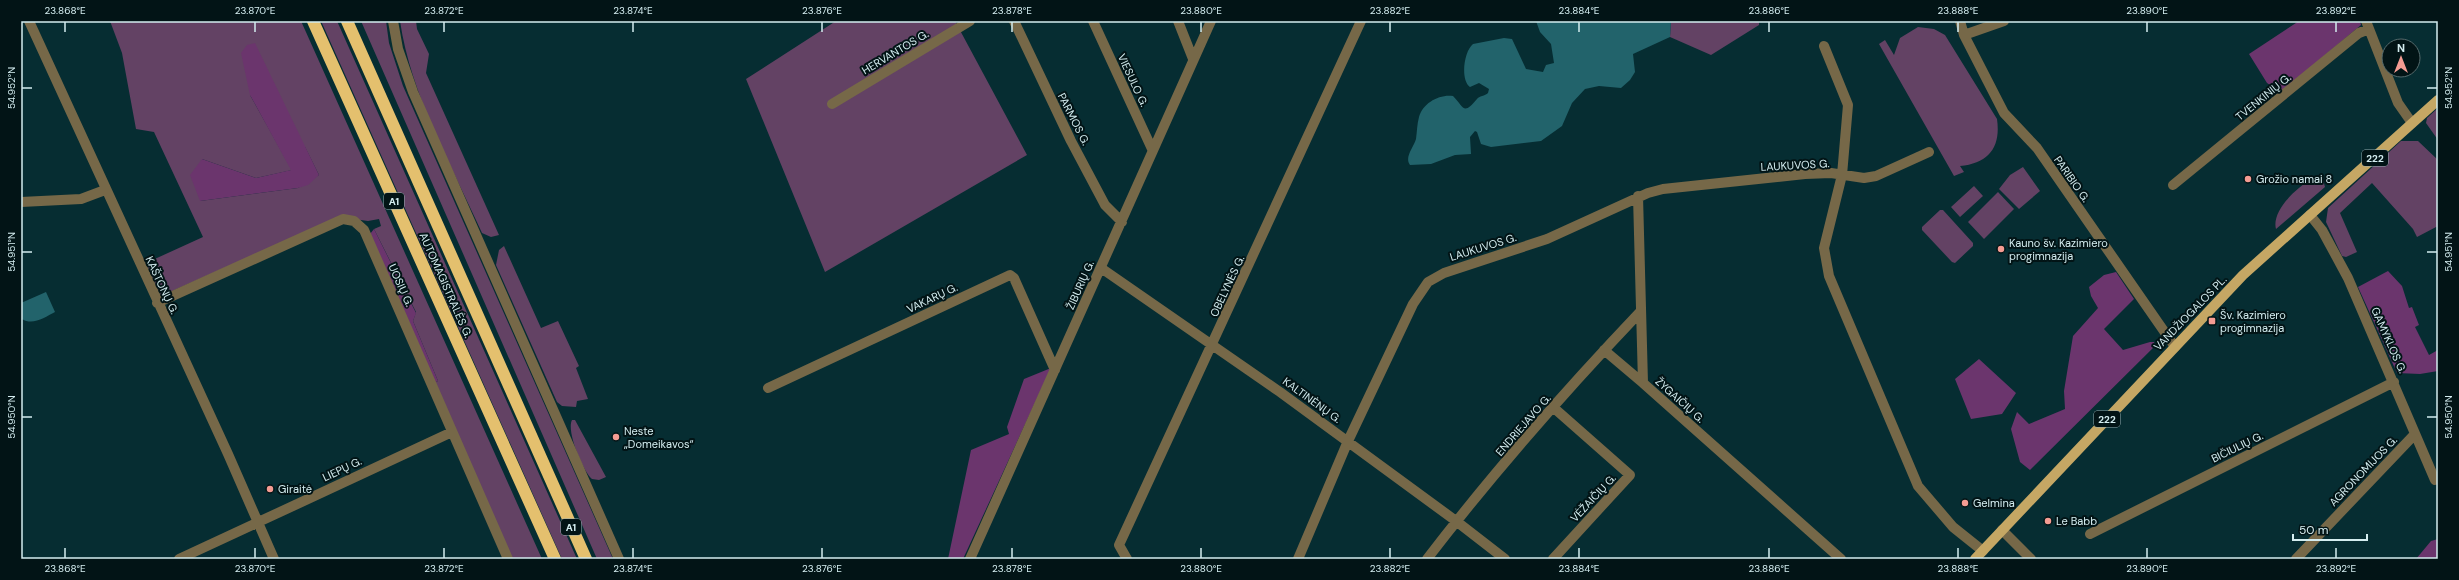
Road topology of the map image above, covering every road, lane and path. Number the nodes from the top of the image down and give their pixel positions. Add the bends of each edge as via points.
1 (29, 21) edge
2 (313, 21) edge
3 (347, 21) edge
4 (356, 21) edge
5 (394, 21) edge
6 (970, 21) edge
7 (1014, 21) edge
8 (1093, 21) edge
9 (1178, 21) edge
10 (1211, 21) edge
11 (1361, 21) edge
12 (1960, 21) edge
13 (2004, 21) edge
14 (2368, 25) edge
15 (1964, 35) junction
16 (1824, 46) dead end
17 (1193, 59) junction
18 (2438, 100) edge
19 (832, 104) dead end
20 (2412, 123) junction
21 (1152, 149) junction
22 (1929, 152) dead end
23 (1842, 176) junction
24 (2173, 185) dead end
25 (105, 190) junction
26 (1638, 196) junction
27 (21, 202) edge
28 (2310, 215) junction
29 (1122, 222) junction
30 (1101, 268) junction
31 (466, 287) junction
32 (157, 303) junction
33 (1641, 311) junction
34 (1213, 345) junction
35 (2175, 347) junction
36 (1604, 350) junction
37 (1055, 370) junction
38 (2394, 382) junction
39 (1643, 383) junction
40 (768, 388) dead end
41 (1554, 408) junction
42 (452, 432) junction
43 (2415, 434) junction
44 (1348, 441) junction
45 (2435, 480) dead end
46 (258, 521) junction
47 (1456, 521) junction
48 (2002, 530) junction
49 (2090, 534) dead end
50 (1983, 551) junction
51 (179, 559) edge
52 (274, 559) edge
53 (508, 559) edge
54 (555, 559) edge
55 (586, 559) edge
56 (619, 559) edge
57 (970, 559) edge
58 (1127, 559) edge
59 (1298, 559) edge
60 (1427, 559) edge
61 (1504, 559) edge
62 (1553, 559) edge
63 (1841, 559) edge
64 (1975, 559) edge
65 (2031, 559) edge
66 (2296, 559) edge

1 - 25 street, KAŠTONŲ G.
2 - 54 highway, AUTOMAGISTRALĖS G. / A1
3 - 31 highway, AUTOMAGISTRALĖS G. / A1
4 - 31 highway via 462,265
5 - 56 street via 398,49 413,92
6 - 19 street, HERVANTOS G.
7 - 29 street, PARMOS G. via 1071,141 1102,199
8 - 21 street, VIESULO G.
9 - 17 street
10 - 17 street, ŽIBURIŲ G.
11 - 34 street, OBELYNĖS G.
12 - 15 street, PARIBIO G.
13 - 15 street
14 - 20 street via 2398,103
14 - 24 street, TVENKINIŲ G.
15 - 35 street, PARIBIO G. via 2004,113 2037,148
16 - 23 street, LAUKUVOS G. via 1848,105
17 - 21 street, ŽIBURIŲ G.
18 - 20 main road, VANDŽIOGALOS PL. / 222
20 - 28 main road, VANDŽIOGALOS PL. / 222
21 - 29 street, ŽIBURIŲ G.
22 - 23 street, LAUKUVOS G. via 1876,176 1856,179
23 - 26 street, LAUKUVOS G. via 1820,173 1795,175 1662,189
23 - 50 street, LAUKUVOS G. via 1824,248 1833,287 1918,486 1954,527
25 - 27 street via 81,199
25 - 32 street, KAŠTONŲ G.
26 - 33 street, ŽYGAIČIŲ G.
26 - 44 street, LAUKUVOS G. via 1547,239 1462,266 1428,282 1413,304
28 - 35 main road, VANDŽIOGALOS PL. / 222 via 2244,275
28 - 38 street, GAMYKLOS G. via 2322,230 2342,265
29 - 30 street, ŽIBURIŲ G.
30 - 34 street, KALTINĖNŲ G.
30 - 37 street, ŽIBURIŲ G.
31 - 55 highway, AUTOMAGISTRALĖS G. / A1
32 - 42 street, UOSIŲ G. via 343,219 354,221 364,230
32 - 46 street, KAŠTONŲ G.
33 - 36 street, ENDRIEJAVO G.
33 - 39 street, ŽYGAIČIŲ G.
34 - 44 street, KALTINĖNŲ G.
34 - 58 street, OBELYNĖS G. via 1120,545
35 - 48 main road, VANDŽIOGALOS PL. / 222
36 - 39 street
36 - 41 street, ENDRIEJAVO G.
37 - 40 street, VAKARŲ G. via 1014,278 1010,275
37 - 57 street, ŽIBURIŲ G.
38 - 43 street, GAMYKLOS G.
38 - 49 street, BIČIULIŲ G.
39 - 63 street, ŽYGAIČIŲ G.
41 - 47 street, ENDRIEJAVO G.
41 - 62 street, VĖŽAIČIŲ G. via 1630,475
42 - 46 street, LIEPŲ G.
42 - 53 street, UOSIŲ G.
43 - 45 street, GAMYKLOS G.
43 - 66 street, AGRONOMIJOS G.
44 - 47 street, KALTINĖNŲ G.
44 - 59 street, LAUKUVOS G.
46 - 51 street, LIEPŲ G.
46 - 52 street, KAŠTONŲ G.
47 - 60 street, ENDRIEJAVO G.
47 - 61 street, KALTINĖNŲ G.
48 - 50 main road, VANDŽIOGALOS PL. / 222
48 - 65 street
50 - 64 main road, VANDŽIOGALOS PL. / 222

